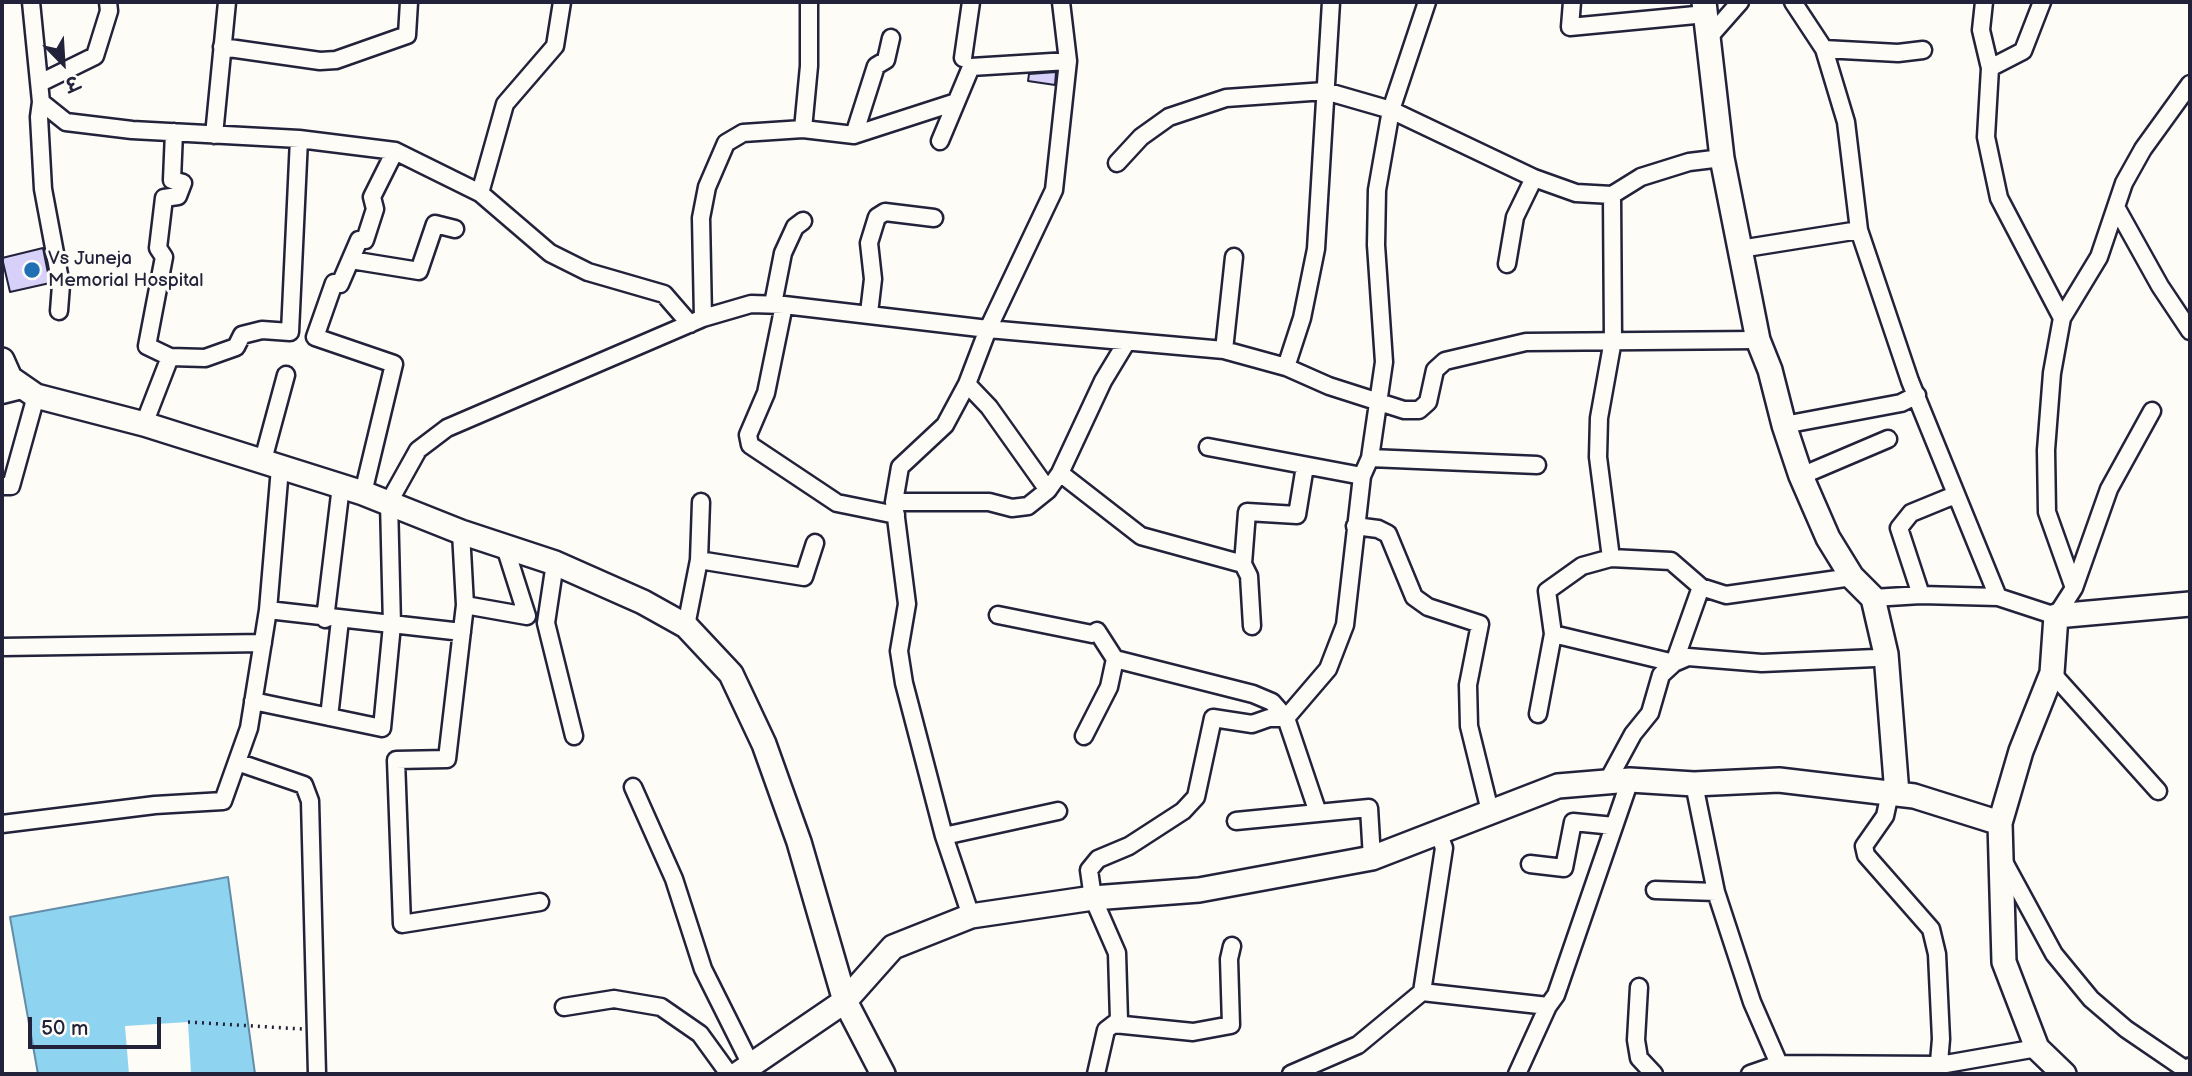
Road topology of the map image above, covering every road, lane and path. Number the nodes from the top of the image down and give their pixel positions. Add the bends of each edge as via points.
1 (31, 2) edge
2 (108, 2) edge
3 (227, 2) edge
4 (409, 2) edge
5 (562, 2) edge
6 (808, 2) edge
7 (971, 2) edge
8 (1061, 2) edge
9 (1331, 2) edge
10 (1427, 2) edge
11 (1572, 2) edge
12 (1740, 2) edge
13 (1793, 2) edge
14 (1984, 2) edge
15 (2042, 2) edge
16 (1707, 17) edge
17 (891, 38) dead end
18 (222, 47) junction
19 (1824, 49) junction
20 (1923, 50) dead end
21 (963, 58) dead end
22 (1068, 61) junction
23 (1990, 68) junction
24 (40, 83) junction
25 (2190, 84) edge
26 (1325, 91) junction
27 (41, 102) junction
28 (956, 102) junction
29 (1391, 110) junction
30 (803, 129) junction
31 (174, 132) junction
32 (215, 135) junction
33 (854, 135) junction
34 (299, 139) junction
35 (940, 141) dead end
36 (395, 151) junction
37 (1722, 158) junction
38 (1117, 163) dead end
39 (1534, 178) junction
40 (480, 193) junction
41 (1612, 195) junction
42 (2116, 207) junction
43 (934, 218) dead end
44 (803, 221) dead end
45 (455, 229) dead end
46 (1858, 230) junction
47 (1740, 249) junction
48 (1234, 257) dead end
49 (351, 260) junction
50 (1507, 264) dead end
51 (779, 304) junction
52 (59, 311) dead end
53 (869, 313) junction
54 (2062, 318) junction
55 (696, 321) junction
56 (988, 329) junction
57 (2190, 331) edge
58 (1613, 340) junction
59 (1758, 340) junction
60 (1126, 343) junction
61 (1224, 350) junction
62 (170, 357) junction
63 (2, 359) edge
64 (1286, 367) junction
65 (286, 375) dead end
66 (967, 383) junction
67 (31, 393) junction
68 (2, 395) edge
69 (1917, 395) junction
70 (1377, 401) junction
71 (2152, 411) dead end
72 (144, 424) junction
73 (1784, 425) junction
74 (1888, 439) dead end
75 (1208, 447) dead end
76 (1370, 457) junction
77 (272, 464) junction
78 (1537, 465) dead end
79 (1305, 466) junction
80 (1060, 473) junction
81 (1362, 476) junction
82 (1801, 476) junction
83 (2, 486) edge
84 (352, 489) junction
85 (1048, 490) junction
86 (1955, 495) junction
87 (388, 502) junction
88 (701, 502) dead end
89 (895, 508) junction
90 (1355, 526) junction
91 (461, 532) junction
92 (815, 543) dead end
93 (505, 547) junction
94 (1611, 558) junction
95 (699, 560) junction
96 (555, 563) junction
97 (1243, 564) junction
98 (1852, 577) junction
99 (1701, 587) junction
100 (2074, 589) junction
101 (1921, 595) junction
102 (1998, 597) junction
103 (1873, 598) junction
104 (2190, 604) edge
105 (465, 605) junction
106 (268, 610) junction
107 (998, 615) dead end
108 (2056, 616) junction
109 (333, 620) junction
110 (393, 625) junction
111 (1252, 625) dead end
112 (686, 626) junction
113 (462, 632) junction
114 (1553, 634) junction
115 (263, 643) junction
116 (2, 647) edge
117 (1886, 654) junction
118 (1115, 659) junction
119 (1674, 663) junction
120 (2052, 673) junction
121 (253, 701) junction
122 (1538, 714) dead end
123 (329, 717) junction
124 (1286, 718) junction
125 (575, 736) dead end
126 (1084, 736) dead end
127 (237, 762) junction
128 (1630, 780) junction
129 (1607, 782) junction
130 (1694, 784) junction
131 (633, 787) dead end
132 (2158, 791) dead end
133 (1894, 794) junction
134 (1058, 811) dead end
135 (1490, 811) junction
136 (1318, 813) junction
137 (1236, 821) dead end
138 (2000, 823) junction
139 (2, 824) edge
140 (1614, 826) junction
141 (1438, 832) junction
142 (944, 836) junction
143 (1372, 858) junction
144 (2002, 859) junction
145 (1530, 864) dead end
146 (1655, 890) dead end
147 (1716, 892) junction
148 (1093, 898) junction
149 (540, 902) dead end
150 (971, 916) junction
151 (1232, 946) dead end
152 (1639, 987) dead end
153 (1422, 992) junction
154 (845, 1001) junction
155 (1548, 1006) junction
156 (564, 1007) dead end
157 (188, 1021) dead end
158 (1114, 1024) junction
159 (304, 1029) dead end
160 (2036, 1048) junction
161 (1779, 1064) junction
162 (745, 1069) edge
163 (1939, 1070) edge
164 (2190, 1070) edge
165 (317, 1074) edge
166 (729, 1074) edge
167 (883, 1074) edge
168 (1096, 1074) edge
169 (1291, 1074) edge
170 (1517, 1074) edge
171 (1654, 1074) edge
172 (1750, 1074) edge
173 (2064, 1074) edge

1 - 24 street
2 - 24 street via 95,56
3 - 18 street
4 - 18 street via 407,36 336,60
5 - 40 street via 555,46 505,104
6 - 30 street via 809,66
7 - 21 street
8 - 22 street
9 - 26 street
10 - 29 street
11 - 16 street via 1570,27
12 - 16 street
13 - 19 street
14 - 23 street via 1980,30
15 - 23 street via 2023,51
16 - 37 street
17 - 33 street via 886,60 876,66
18 - 32 street
19 - 20 street
19 - 46 street via 1846,122
22 - 28 street via 971,66
22 - 56 street via 1054,190
23 - 54 street via 1986,137 1999,198
24 - 27 street
25 - 42 street via 2143,149
26 - 29 street
26 - 38 street via 1226,98 1169,117 1141,137
26 - 64 street via 1316,249
27 - 31 street via 66,122
27 - 52 street via 43,190 61,285
28 - 33 street
28 - 35 street
29 - 39 street
29 - 70 street via 1377,190 1384,362
30 - 33 street
30 - 55 street via 743,133 726,143 716,161 701,218
31 - 32 street
31 - 62 street via 172,180 183,183 178,196 164,198 158,248 164,257 147,346
32 - 34 street
34 - 36 street
34 - 62 street via 290,332 262,330 242,335 236,347 205,358
36 - 40 street
36 - 49 street via 372,197 376,209 365,240 359,240
37 - 41 street via 1689,162 1641,177
37 - 47 street
39 - 41 street via 1576,192
39 - 50 street via 1515,217
40 - 55 street via 551,253 588,272 664,294
41 - 58 street
42 - 54 street via 2099,257
42 - 57 street
43 - 53 street via 885,212 877,218 869,243 873,279
44 - 51 street via 795,227 783,253
45 - 49 street via 435,224 419,271
46 - 47 street
46 - 69 street
47 - 59 street
48 - 61 street
49 - 84 street via 340,284 334,284 315,337 394,364
51 - 53 street
51 - 55 street via 751,304
51 - 89 street via 766,393 748,435 750,445 837,502
53 - 56 street
54 - 100 street via 2046,450 2048,512
55 - 87 street via 447,428 418,450
56 - 60 street
56 - 66 street
58 - 59 street
58 - 70 street via 1525,342 1462,355 1445,360 1435,370 1428,402 1419,410
58 - 94 street via 1598,418 1598,457
59 - 73 street
60 - 61 street
60 - 80 street
61 - 64 street
62 - 72 street
63 - 67 street via 10,378
64 - 70 street
65 - 77 street
66 - 85 street
66 - 89 street via 945,425 901,467
67 - 68 street
67 - 72 street
67 - 83 street via 11,486
69 - 73 street via 1901,403
69 - 86 street
70 - 76 street
71 - 100 street via 2109,489
72 - 77 street
73 - 82 street
74 - 82 street
75 - 79 street
76 - 78 street
76 - 81 street
77 - 84 street
77 - 106 street
79 - 81 street
79 - 97 street via 1297,515 1247,512
80 - 85 street
80 - 97 street via 1141,536
81 - 90 street
82 - 98 street via 1828,538
84 - 87 street
84 - 109 street
85 - 89 street via 1028,506 1012,508 989,502
86 - 101 street via 1911,513 1899,528
86 - 102 street
87 - 91 street
87 - 110 street
88 - 95 street
89 - 142 street via 907,604 899,651 914,731
90 - 124 street via 1345,625 1328,669
90 - 135 street via 1388,534 1414,597 1427,607 1480,624 1468,685 1469,726
91 - 93 street
91 - 105 street
92 - 95 street via 804,577
93 - 96 street
93 - 105 street via 527,616
94 - 99 street via 1671,561
94 - 114 street via 1582,566 1547,591
95 - 112 street
96 - 112 street
96 - 125 street via 546,623
97 - 111 street via 1249,576
98 - 99 street via 1726,595
98 - 103 street
99 - 119 street
100 - 108 street
101 - 102 street
101 - 103 street
102 - 108 street
103 - 117 street
104 - 108 street
105 - 113 street
106 - 109 street
106 - 115 street
107 - 118 street via 1092,634 1097,631
108 - 120 street
109 - 110 street
109 - 123 street
110 - 113 street
110 - 123 street via 382,728
112 - 154 street via 731,674 764,744 799,842
113 - 149 street via 447,760 396,760 402,925
114 - 119 street
114 - 122 street
115 - 116 street
115 - 121 street
117 - 119 street via 1762,663 1688,657
117 - 133 street
118 - 124 street via 1253,694 1272,702
118 - 126 street via 1109,687
119 - 129 street via 1661,675 1650,713
120 - 132 street
120 - 138 street via 2021,751
121 - 123 street
121 - 127 street
124 - 136 street
124 - 148 street via 1252,724 1213,718 1196,797 1183,811 1129,846 1098,859 1089,870
127 - 139 street via 223,801
127 - 165 street via 304,785 310,801
128 - 129 street
128 - 130 street
128 - 140 street
129 - 135 street via 1558,786
130 - 133 street via 1779,780
130 - 147 street
131 - 162 street via 674,879 703,968
133 - 138 street
133 - 163 street via 1864,846 1866,855 1931,929 1937,954
134 - 142 street
135 - 141 street
136 - 137 street
136 - 143 street via 1369,808
138 - 144 street
140 - 145 street via 1573,822 1564,868
140 - 155 street via 1556,995
141 - 143 street
141 - 153 street via 1444,848
142 - 150 street
143 - 148 street via 1199,890
144 - 160 street via 2004,962
144 - 164 street via 2054,954 2091,999 2126,1029
146 - 147 street
147 - 161 street via 1752,1002
148 - 150 street
148 - 158 street via 1117,953 1119,1020
150 - 154 street via 893,947
151 - 158 street via 1231,1025 1193,1032
152 - 171 street via 1639,1058
153 - 155 street
153 - 169 street via 1358,1045
154 - 162 street
154 - 167 street
155 - 170 street
156 - 166 street via 614,999 661,1007 700,1034
157 - 159 path
158 - 168 street via 1106,1030
160 - 163 street
160 - 173 street
161 - 163 street
161 - 172 street

